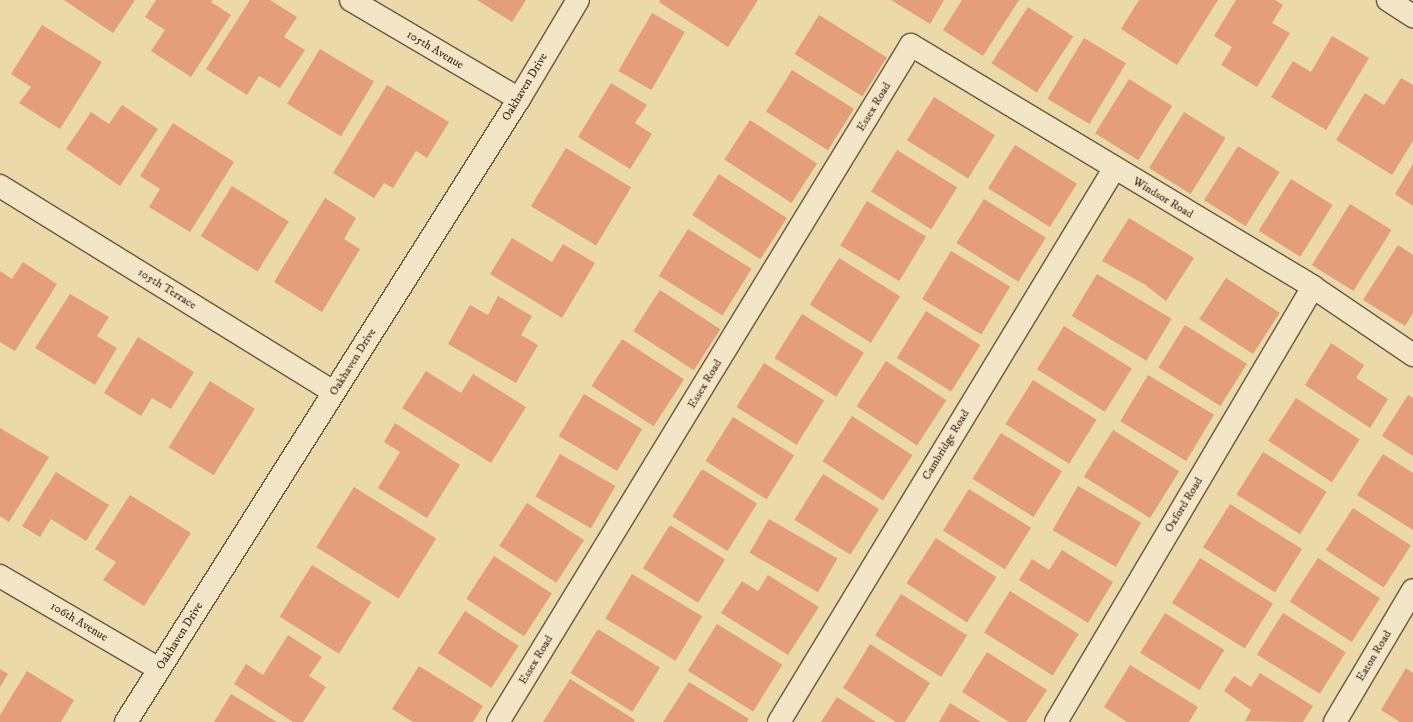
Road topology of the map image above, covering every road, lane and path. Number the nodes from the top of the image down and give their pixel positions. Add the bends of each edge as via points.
1 (351, 0) edge
2 (578, 0) edge
3 (1388, 0) edge
4 (1413, 16) edge
5 (911, 45) joint
6 (519, 99) junction
7 (1114, 169) junction
8 (0, 186) edge
9 (1313, 288) junction
10 (1413, 354) edge
11 (334, 392) junction
12 (0, 576) edge
13 (1413, 590) edge
14 (159, 669) junction
15 (126, 722) edge
16 (498, 722) edge
17 (779, 722) edge
18 (1056, 722) edge
19 (1335, 722) edge

1 - 6 street, 105th Avenue
2 - 6 street, Oakhaven Drive
3 - 4 street
5 - 7 street, Windsor Road
5 - 16 street, Essex Road
6 - 11 street, Oakhaven Drive
7 - 9 street, Windsor Road
7 - 17 street, Cambridge Road
8 - 11 street, 105th Terrace
9 - 10 street, Windsor Road
9 - 18 street, Oxford Road
11 - 14 street, Oakhaven Drive
12 - 14 street, 106th Avenue
13 - 19 street, Eaton Road
14 - 15 street, Oakhaven Drive

